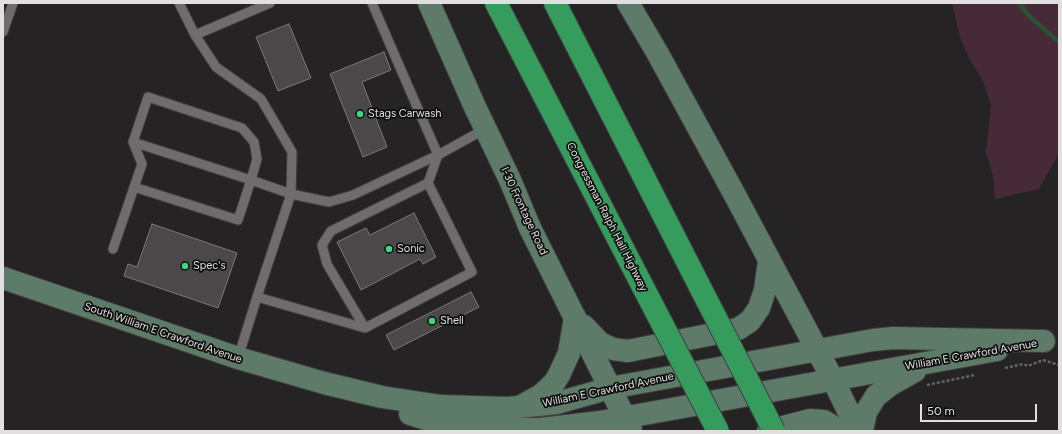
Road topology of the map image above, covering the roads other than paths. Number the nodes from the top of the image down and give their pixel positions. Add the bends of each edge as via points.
1 (13, 3) edge
2 (179, 3) edge
3 (270, 3) edge
4 (372, 3) edge
5 (429, 3) edge
6 (496, 3) edge
7 (555, 3) edge
8 (628, 3) edge
9 (3, 32) edge
10 (195, 35) junction
11 (485, 129) junction
12 (133, 142) junction
13 (438, 155) junction
14 (251, 180) junction
15 (428, 183) junction
16 (134, 187) junction
17 (291, 194) junction
18 (113, 249) dead end
19 (769, 261) junction
20 (3, 278) edge
21 (257, 298) junction
22 (575, 317) junction
23 (365, 328) junction
24 (1052, 340) edge
25 (817, 350) junction
26 (238, 358) junction
27 (932, 362) junction
28 (833, 380) junction
29 (324, 383) junction
30 (610, 388) junction
31 (519, 407) junction
32 (628, 424) edge
33 (718, 431) edge
34 (768, 431) edge
35 (774, 431) edge
36 (840, 431) edge
37 (858, 431) edge
38 (862, 431) edge

1 - 9 lane
2 - 10 lane
3 - 10 lane
4 - 13 lane
5 - 11 main road, I-30 Frontage Road
6 - 33 highway, Congressman Ralph Hall Highway, bridge
7 - 35 highway, bridge
8 - 19 main road
10 - 17 lane via 216,67 261,99 292,152
11 - 13 lane
11 - 22 main road, I-30 Frontage Road via 530,228
12 - 14 lane
12 - 14 lane via 148,97 242,128 254,142 257,159
12 - 16 lane via 142,164
13 - 15 lane
13 - 17 lane via 353,195 329,202
14 - 16 lane via 238,220
14 - 17 lane
15 - 23 lane via 332,231 322,245 327,264
15 - 23 lane via 472,272
16 - 18 lane
17 - 21 lane
19 - 22 main road via 765,290 759,308 750,321 738,329 628,351 613,349 600,343
19 - 25 main road
20 - 26 main road, South William E Crawford Avenue
21 - 23 lane
21 - 26 lane
22 - 30 main road, I-30 Frontage Road
22 - 31 main road via 570,353 560,375 541,394
24 - 25 main road, William E Crawford Avenue via 893,338
24 - 27 main road, William E Crawford Avenue
25 - 28 main road
25 - 30 main road, William E Crawford Avenue
26 - 29 main road, South William E Crawford Avenue
27 - 28 main road, William E Crawford Avenue
27 - 38 main road via 882,390 868,408
28 - 32 main road, William E Crawford Avenue
28 - 37 main road
29 - 31 main road, William E Crawford Avenue via 382,397 441,406
29 - 32 main road, William E Crawford Avenue via 379,406 426,419 468,426 542,429 600,422
30 - 31 main road, William E Crawford Avenue via 558,403
30 - 32 main road, I-30 Frontage Road
34 - 36 main road via 810,420 824,421

